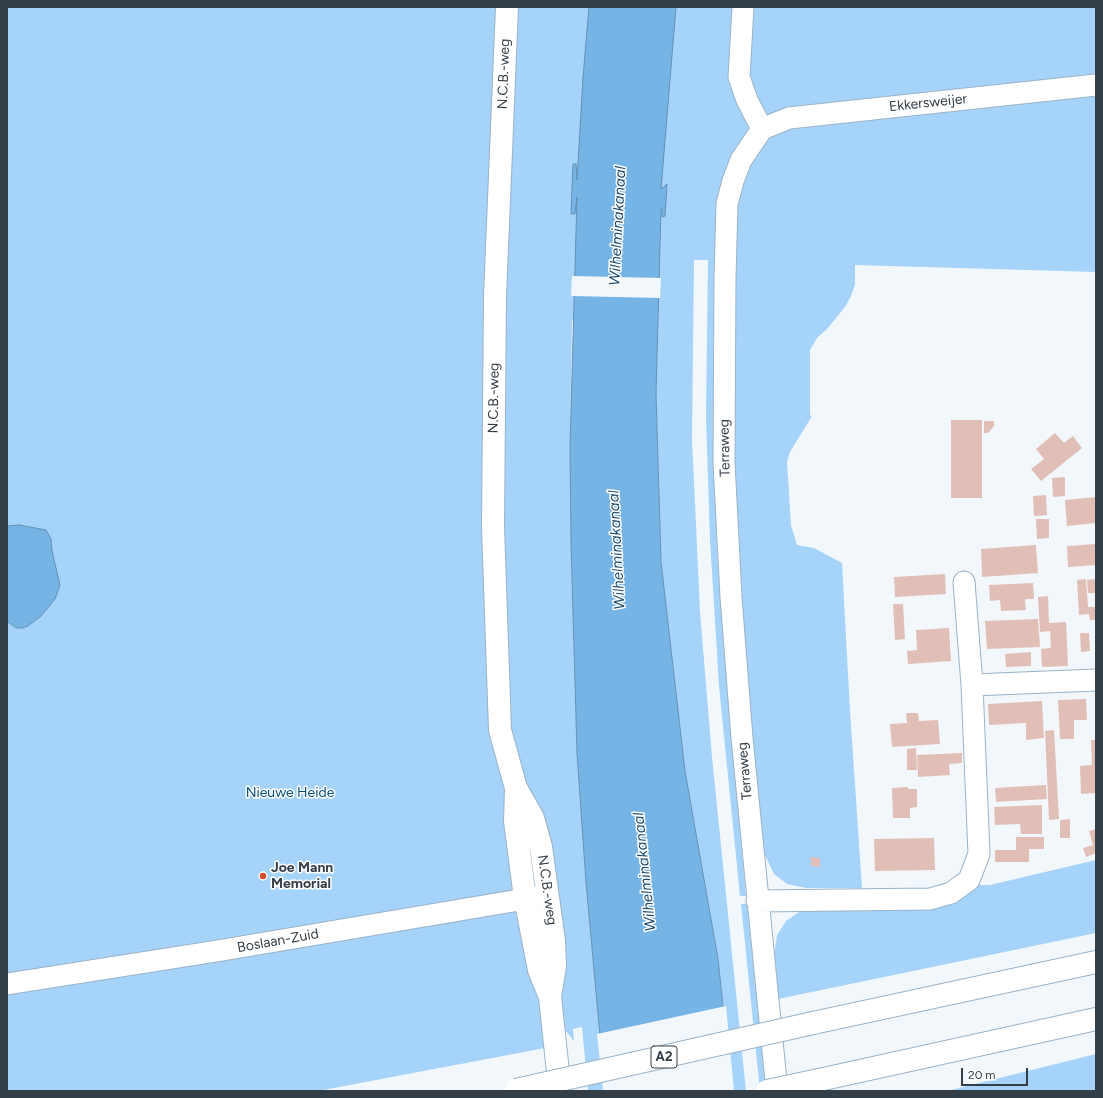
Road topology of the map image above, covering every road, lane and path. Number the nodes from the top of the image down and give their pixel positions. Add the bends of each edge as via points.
1 (507, 7) edge
2 (743, 7) edge
3 (1096, 85) edge
4 (762, 129) junction
5 (964, 582) dead end
6 (1096, 680) edge
7 (972, 685) junction
8 (516, 788) junction
9 (548, 896) junction
10 (526, 898) junction
11 (757, 901) junction
12 (1096, 962) edge
13 (7, 984) edge
14 (550, 997) junction
15 (1096, 1019) edge
16 (514, 1091) edge
17 (560, 1091) edge
18 (767, 1091) edge
19 (777, 1091) edge

1 - 8 main road, N.C.B.-weg via 495,296 493,527 500,730
2 - 4 street via 739,77
3 - 4 street, Ekkersweijer via 789,118
4 - 11 street, Terraweg via 741,160 727,204 724,375 724,463 730,597
5 - 7 street
6 - 7 street
7 - 11 street via 979,854 969,880 951,894 930,899
8 - 9 main road, N.C.B.-weg via 533,818 542,847
8 - 10 main road, N.C.B.-weg via 515,820
9 - 10 street, Boslaan-Zuid
9 - 14 main road, N.C.B.-weg via 555,966
10 - 13 street, Boslaan-Zuid
10 - 14 main road, N.C.B.-weg via 537,963
11 - 19 street, Terraweg via 769,995
12 - 16 main road, A2, bridge
14 - 17 main road, N.C.B.-weg
15 - 18 main road, bridge

